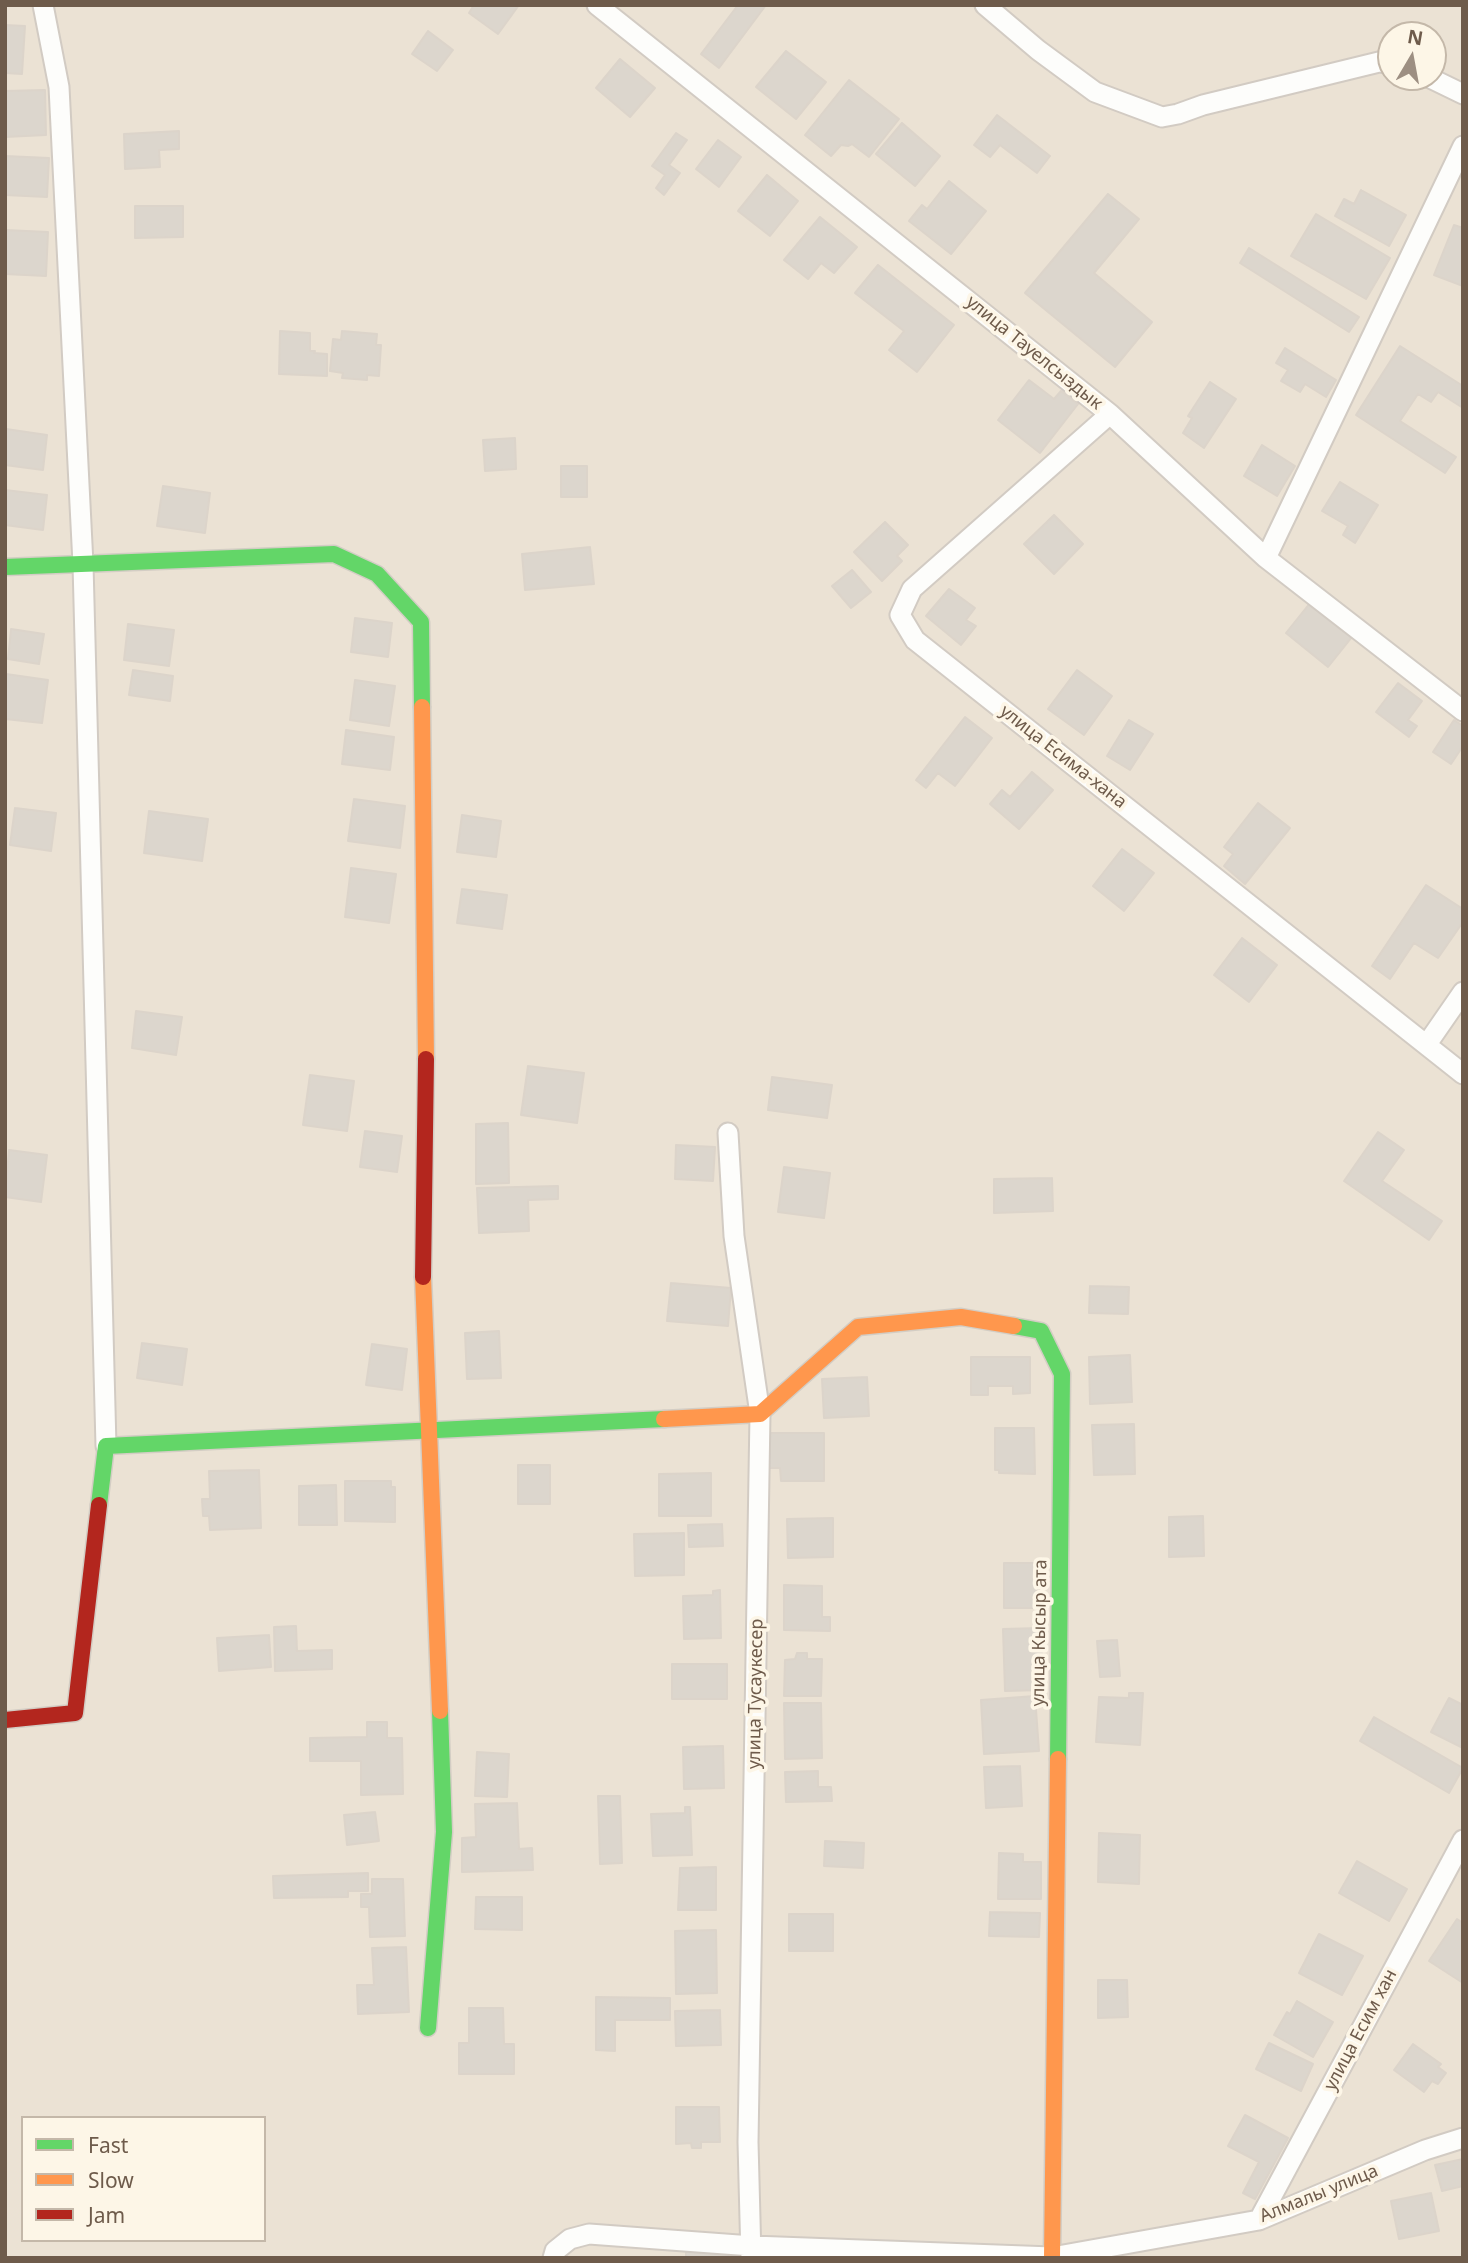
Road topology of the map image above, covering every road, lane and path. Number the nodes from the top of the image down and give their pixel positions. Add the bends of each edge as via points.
1 (43, 5) edge
2 (597, 5) edge
3 (985, 5) edge
4 (1377, 62) edge
5 (1447, 86) edge
6 (1463, 94) edge
7 (1463, 146) edge
8 (1110, 414) junction
9 (1266, 558) junction
10 (83, 564) junction
11 (5, 567) edge
12 (1463, 711) edge
13 (1463, 992) edge
14 (1427, 1044) junction
15 (1463, 1074) edge
16 (727, 1133) dead end
17 (760, 1414) junction
18 (430, 1431) junction
19 (106, 1446) junction
20 (5, 1720) edge
21 (1463, 1840) edge
22 (428, 2028) dead end
23 (1463, 2138) edge
24 (1259, 2220) junction
25 (752, 2252) edge
26 (1052, 2257) edge
27 (553, 2258) edge

1 - 10 street via 59,87
2 - 8 street, улица Тауелсыздык
3 - 4 street via 1095,92 1162,117
5 - 6 street
7 - 9 street
8 - 9 street, улица Тауелсыздык
8 - 14 street, улица Есима-хана via 912,589 900,615 915,640
9 - 12 street, улица Тауелсыздык
10 - 11 street
10 - 18 street via 334,554 377,574 421,622 424,1287
10 - 19 street
13 - 14 street
14 - 15 street, улица Есима-хана
16 - 17 street, улица Тусаукесер via 734,1236
17 - 18 street
17 - 25 street, улица Тусаукесер via 748,2142
17 - 26 street, улица Кысыр ата via 858,1327 961,1317 1041,1331 1062,1374
18 - 19 street
18 - 22 street via 444,1832
19 - 20 street via 75,1713
21 - 24 street, улица Есим хан
23 - 24 street, Алмалы улица
24 - 26 street, Алмалы улица
25 - 26 street, Алмалы улица
25 - 27 street, Алмалы улица via 589,2234 570,2239

